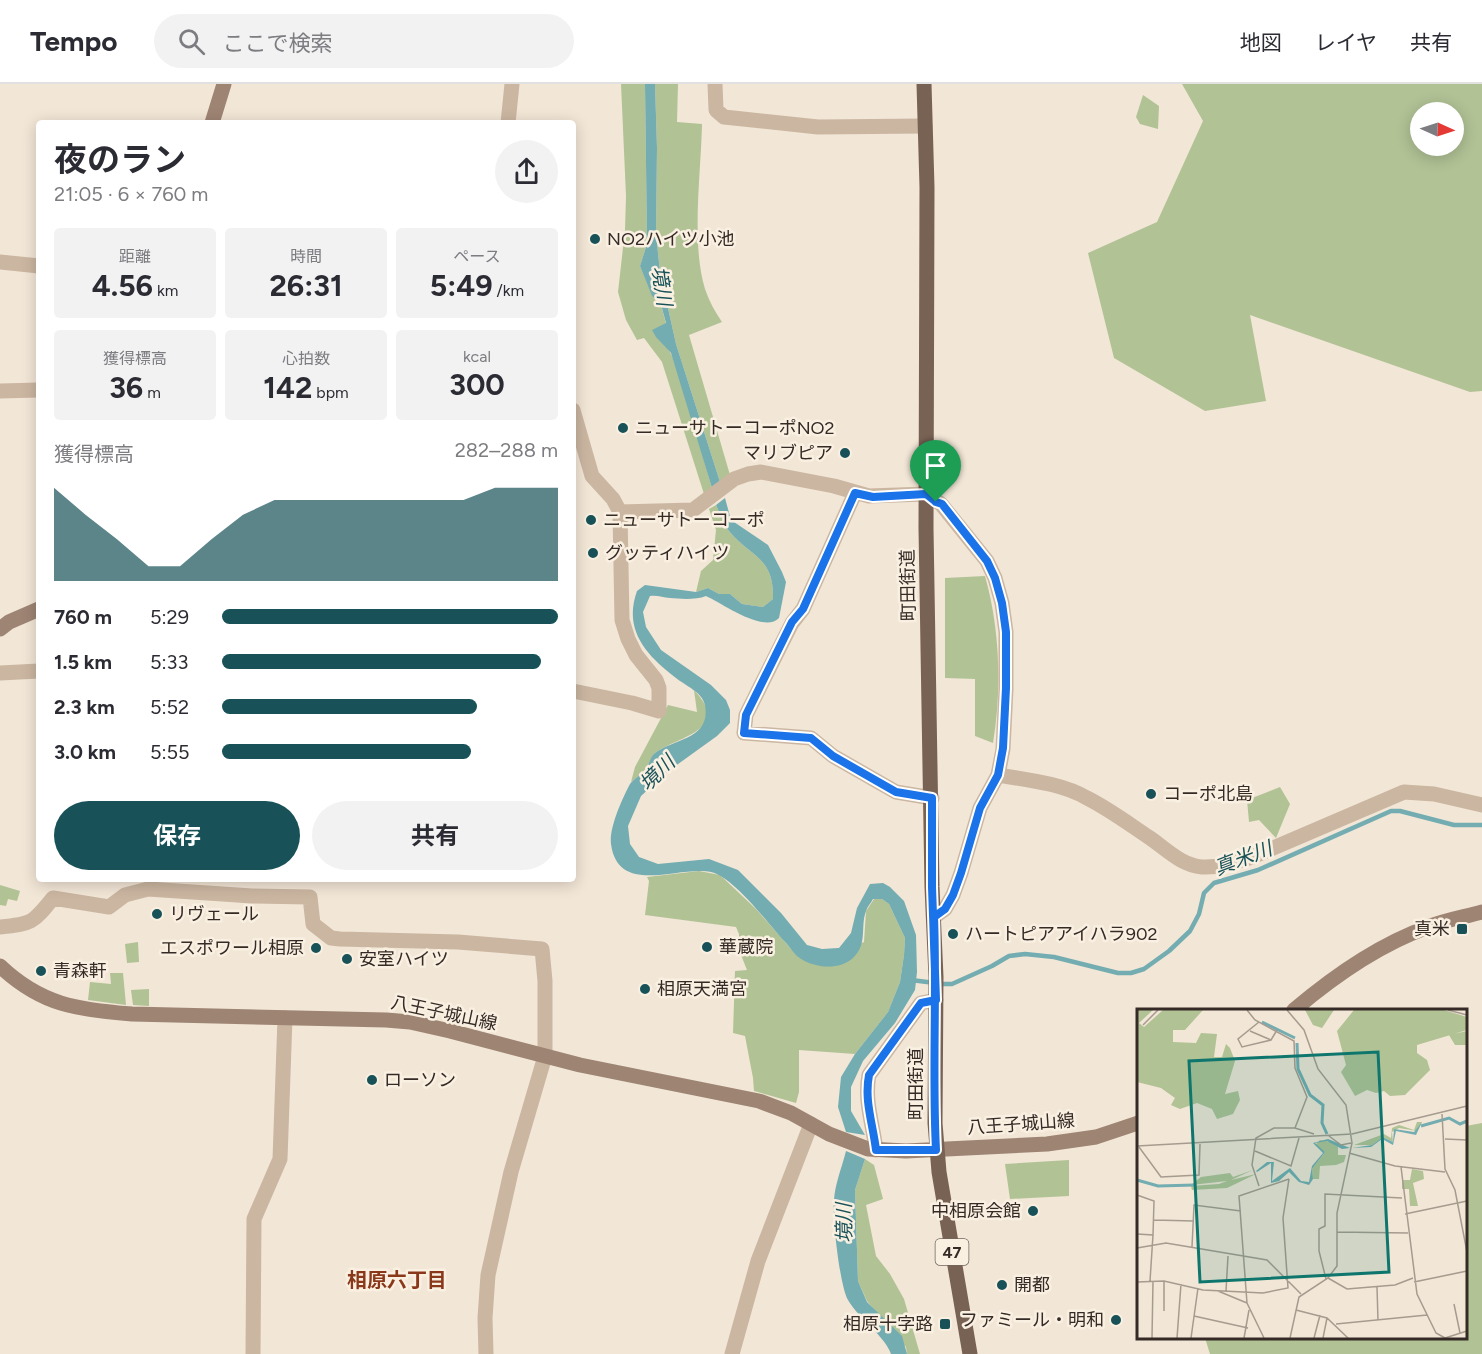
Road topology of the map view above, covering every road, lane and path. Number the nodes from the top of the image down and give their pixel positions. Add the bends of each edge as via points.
1 (224, 84) edge
2 (512, 84) edge
3 (715, 84) edge
4 (924, 84) edge
5 (213, 120) edge
6 (508, 120) edge
7 (925, 126) junction
8 (0, 262) edge
9 (36, 266) edge
10 (36, 390) edge
11 (0, 391) edge
12 (576, 420) edge
13 (855, 493) junction
14 (926, 494) junction
15 (620, 512) junction
16 (36, 610) edge
17 (0, 629) edge
18 (36, 671) edge
19 (0, 673) edge
20 (576, 692) edge
21 (998, 775) junction
22 (932, 798) junction
23 (1482, 804) edge
24 (1482, 912) edge
25 (934, 917) junction
26 (0, 927) edge
27 (0, 966) edge
28 (936, 990) junction
29 (1297, 1009) edge
30 (285, 1018) junction
31 (544, 1056) junction
32 (1137, 1123) edge
33 (811, 1124) junction
34 (872, 1149) junction
35 (936, 1150) junction
36 (253, 1354) edge
37 (486, 1354) edge
38 (732, 1354) edge
39 (970, 1354) edge

1 - 5 main road
2 - 6 street
3 - 7 street via 716,110 724,117 818,128
4 - 7 main road, 町田街道 / 47
7 - 14 main road, 町田街道 / 47
8 - 9 street
10 - 11 street
12 - 15 street via 592,476
13 - 14 street via 873,497
13 - 15 street via 761,472 731,482 693,510
13 - 22 street via 803,609 792,622 746,715 744,733 811,738 833,756 896,792
14 - 21 street via 942,504 987,561 1002,603 1006,688
14 - 22 main road, 町田街道 / 47
15 - 20 street via 622,620 636,655 656,680 659,711
16 - 17 main road
18 - 19 street
21 - 23 street via 1049,784 1087,797 1173,856 1200,867 1252,857 1404,792
21 - 25 street via 980,808 953,895 945,909
22 - 25 main road, 町田街道 / 47
24 - 29 main road via 1430,926 1388,945 1357,962
25 - 28 main road, 町田街道 / 47
26 - 31 street via 28,925 53,898 109,907 139,890 162,889 310,897 313,924 330,938 537,947 543,951 544,966
27 - 30 main road, 八王子城山線 via 41,996 79,1008 132,1014
28 - 34 street via 921,1003 869,1075
28 - 35 main road, 町田街道 / 47
30 - 31 main road, 八王子城山線 via 410,1022
30 - 36 street via 280,1159 254,1219
31 - 33 main road, 八王子城山線 via 759,1101
31 - 37 street via 511,1172 489,1275
32 - 35 main road, 八王子城山線 via 1070,1141
33 - 34 main road, 八王子城山線
33 - 38 street via 758,1261
34 - 35 main road, 八王子城山線
35 - 39 main road, 町田街道 / 47

